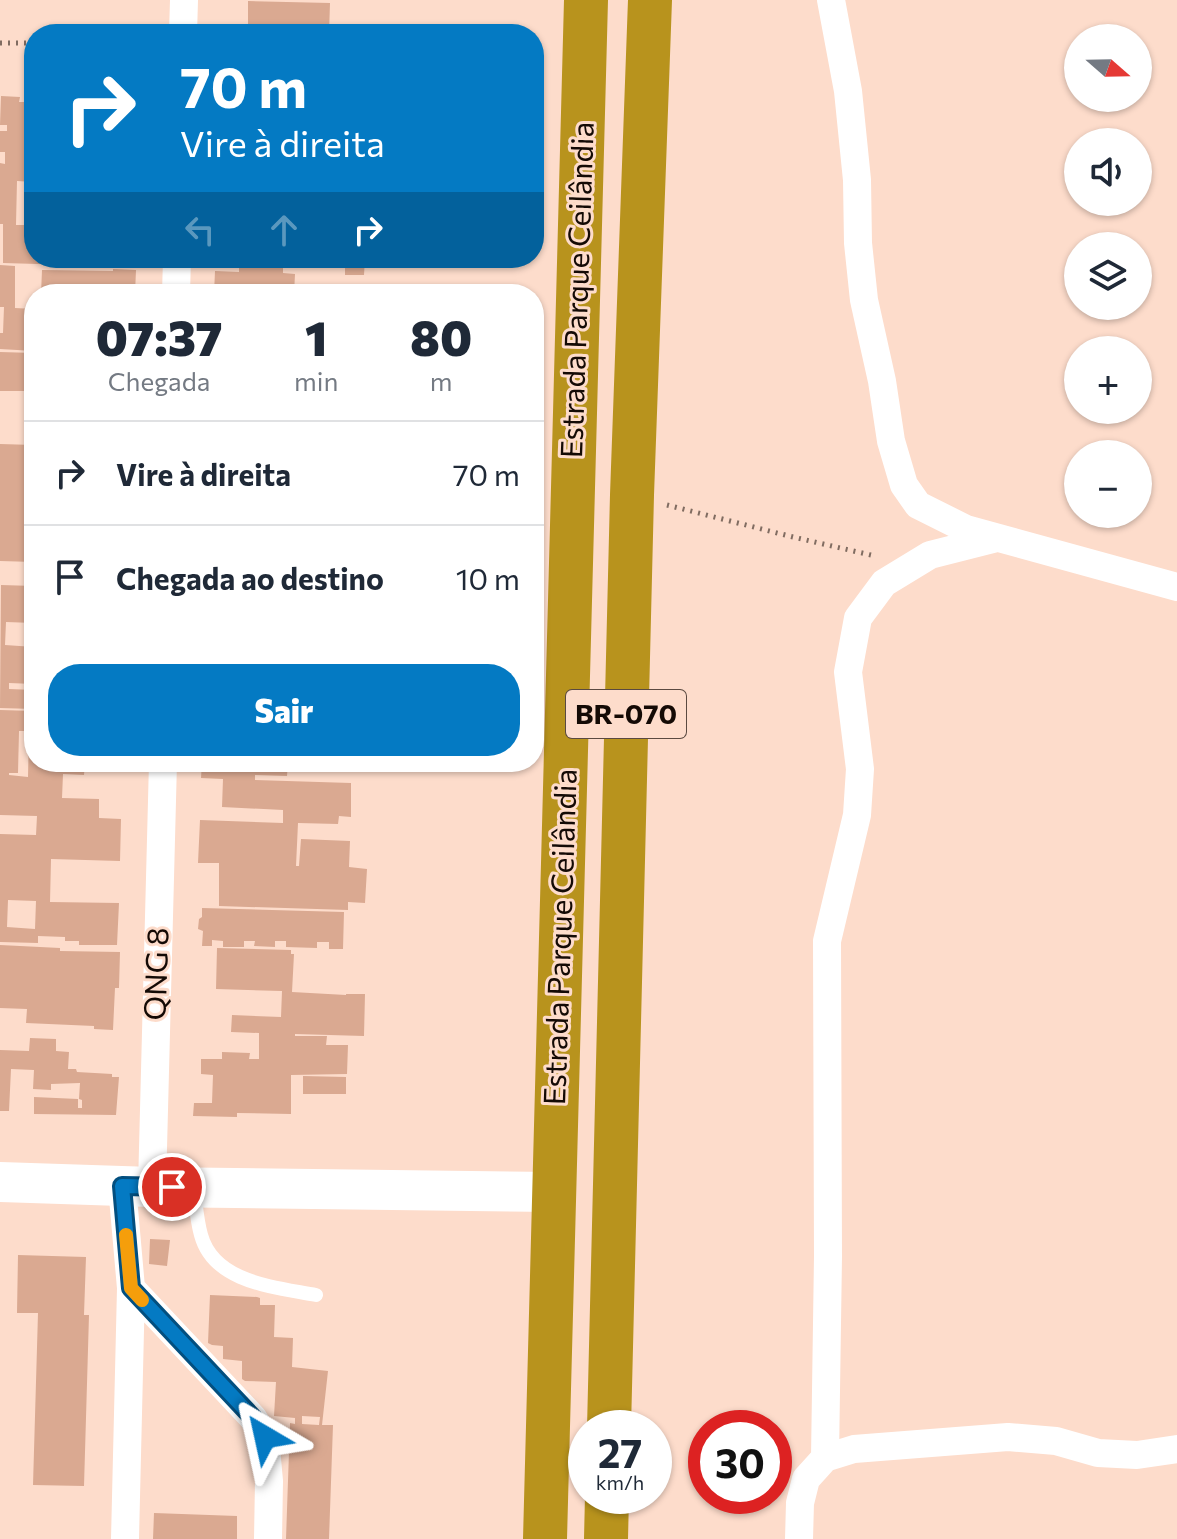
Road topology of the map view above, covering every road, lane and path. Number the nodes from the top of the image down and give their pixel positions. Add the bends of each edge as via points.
1 (184, 0) edge
2 (586, 0) edge
3 (650, 0) edge
4 (831, 0) edge
5 (183, 24) edge
6 (0, 43) edge
7 (24, 43) edge
8 (632, 495) junction
9 (997, 538) junction
10 (877, 556) dead end
11 (1177, 587) edge
12 (162, 772) edge
13 (0, 1182) edge
14 (137, 1186) junction
15 (193, 1187) junction
16 (554, 1192) junction
17 (131, 1288) junction
18 (316, 1295) dead end
19 (609, 1410) edge
20 (1177, 1449) edge
21 (825, 1458) junction
22 (607, 1514) edge
23 (125, 1539) edge
24 (268, 1539) edge
25 (545, 1539) edge
26 (606, 1539) edge
27 (799, 1539) edge

1 - 5 street
2 - 16 highway, Estrada Parque Ceilândia / BR-070
3 - 8 highway, Estrada Parque Ceilândia / BR-070
4 - 9 street via 848,91 864,300 904,485 918,505
6 - 7 path
8 - 10 path
8 - 19 highway, Estrada Parque Ceilândia / BR-070
9 - 11 street
9 - 21 street via 930,555 884,583 858,618 848,672 860,769 857,815 827,941
12 - 14 street, QNG 8
13 - 14 street
14 - 15 street
14 - 17 street, QNG 8
15 - 16 street
15 - 18 lane via 201,1237 215,1259 250,1283
16 - 25 highway, Estrada Parque Ceilândia / BR-070
17 - 23 street, QNG 8
17 - 24 street via 265,1437
20 - 21 street via 1098,1453 1056,1441 1008,1437 854,1449
21 - 27 street via 806,1479
22 - 26 highway

